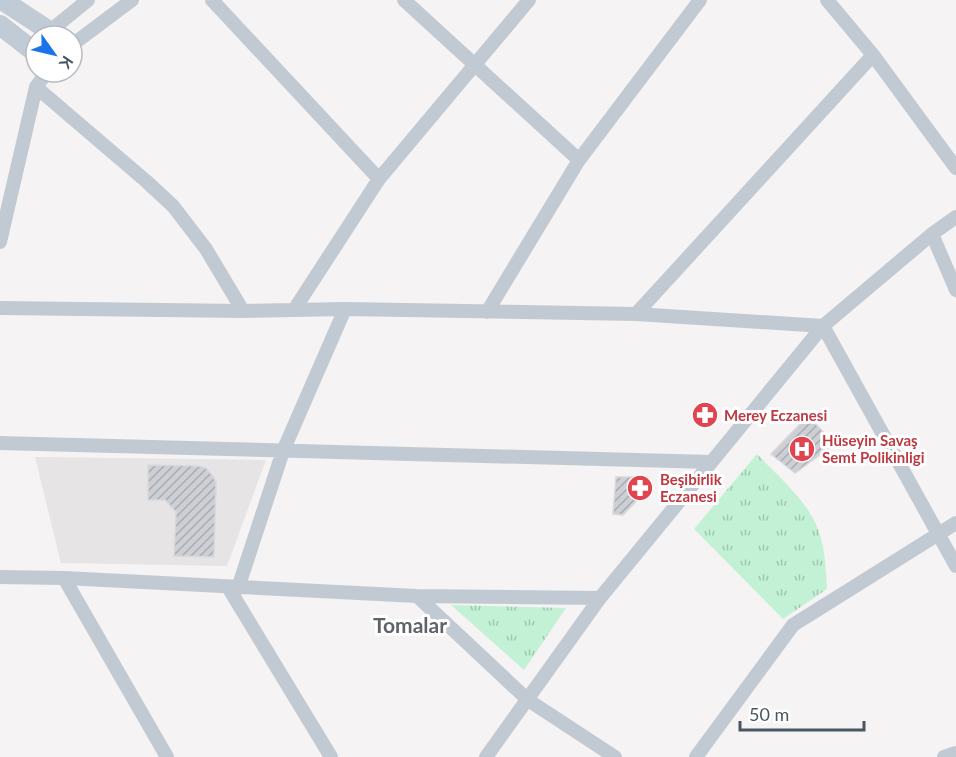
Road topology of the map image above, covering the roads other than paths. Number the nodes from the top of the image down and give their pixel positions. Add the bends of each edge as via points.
1 (2, 0) edge
2 (88, 0) edge
3 (132, 0) edge
4 (212, 0) edge
5 (404, 0) edge
6 (529, 0) edge
7 (700, 0) edge
8 (827, 0) edge
9 (38, 24) edge
10 (63, 24) edge
11 (0, 25) edge
12 (84, 36) edge
13 (24, 44) edge
14 (873, 55) junction
15 (475, 64) junction
16 (38, 84) edge
17 (36, 87) junction
18 (579, 160) junction
19 (956, 168) edge
20 (379, 179) junction
21 (956, 217) edge
22 (932, 234) junction
23 (0, 242) edge
24 (956, 290) edge
25 (0, 308) edge
26 (345, 309) junction
27 (294, 310) junction
28 (243, 311) junction
29 (487, 312) junction
30 (636, 314) junction
31 (823, 326) junction
32 (0, 443) edge
33 (283, 451) junction
34 (710, 462) junction
35 (956, 523) edge
36 (938, 534) junction
37 (956, 566) edge
38 (0, 577) edge
39 (64, 578) junction
40 (233, 587) junction
41 (417, 596) junction
42 (600, 598) junction
43 (528, 700) junction
44 (956, 753) edge
45 (167, 757) edge
46 (331, 757) edge
47 (486, 757) edge
48 (615, 757) edge
49 (696, 757) edge
50 (944, 757) edge

1 - 9 street
2 - 10 street
3 - 12 street
4 - 20 street
5 - 15 street
6 - 15 street
7 - 18 street
8 - 14 street
11 - 13 street
14 - 19 street
14 - 30 street
15 - 18 street
15 - 20 street
16 - 17 street
17 - 23 street
17 - 28 street via 173,206 206,249
18 - 29 street
20 - 27 street
21 - 22 street
22 - 24 street
22 - 31 street
25 - 28 street
26 - 27 street
26 - 29 street
26 - 33 street
27 - 28 street
29 - 30 street
30 - 31 street
31 - 34 street
31 - 36 street
32 - 33 street
33 - 34 street
33 - 40 street
34 - 42 street
35 - 36 street
36 - 37 street
36 - 49 street via 793,625
38 - 39 street
39 - 40 street
39 - 45 street
40 - 41 street
40 - 46 street
41 - 42 street
41 - 43 street
42 - 43 street
43 - 47 street
43 - 48 street
44 - 50 street

